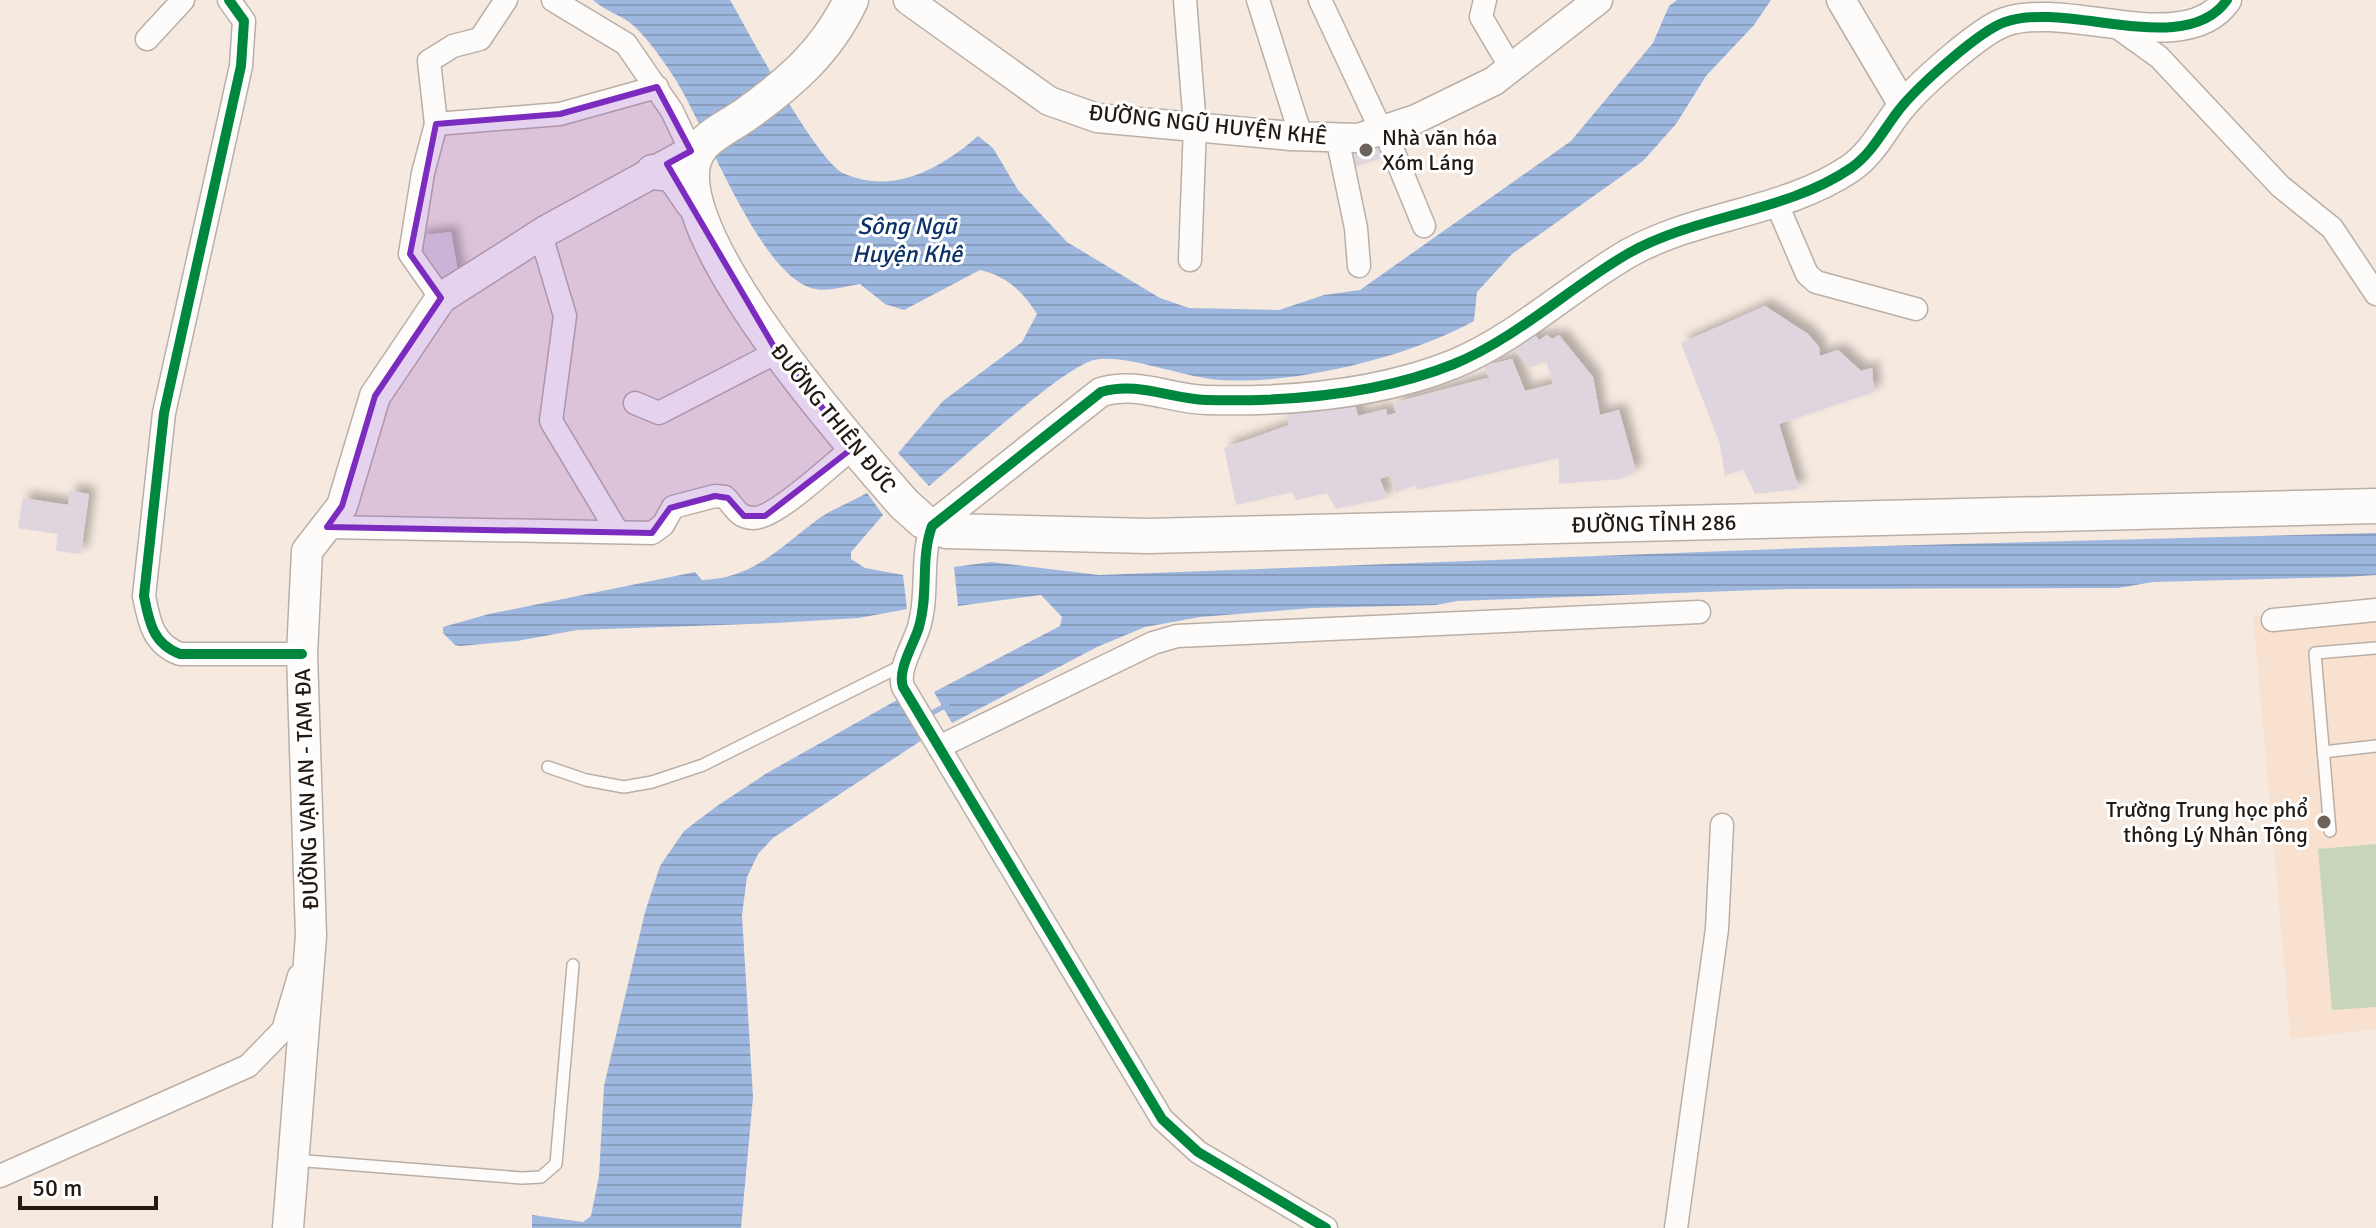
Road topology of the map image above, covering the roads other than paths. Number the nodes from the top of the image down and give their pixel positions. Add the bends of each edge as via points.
1 (183, 0) edge
2 (229, 0) edge
3 (506, 0) edge
4 (553, 0) edge
5 (851, 0) edge
6 (908, 0) edge
7 (1185, 0) edge
8 (1258, 0) edge
9 (1320, 0) edge
10 (1485, 0) edge
11 (1598, 0) edge
12 (2227, 0) edge
13 (1844, 6) edge
14 (1571, 9) edge
15 (2112, 23) junction
16 (147, 39) dead end
17 (1511, 68) junction
18 (657, 87) junction
19 (1903, 105) junction
20 (436, 124) junction
21 (1195, 126) junction
22 (1383, 130) junction
23 (1301, 136) junction
24 (1337, 137) junction
25 (697, 148) junction
26 (653, 172) junction
27 (1776, 202) junction
28 (693, 203) junction
29 (1424, 226) dead end
30 (541, 235) junction
31 (1190, 260) dead end
32 (1359, 266) dead end
33 (2376, 294) edge
34 (441, 298) junction
35 (1916, 309) dead end
36 (777, 352) junction
37 (635, 403) dead end
38 (854, 447) junction
39 (2376, 506) edge
40 (932, 526) junction
41 (327, 527) junction
42 (617, 531) junction
43 (2376, 610) edge
44 (1699, 612) dead end
45 (2273, 620) dead end
46 (2376, 648) edge
47 (302, 654) junction
48 (907, 663) junction
49 (936, 742) junction
50 (2376, 746) edge
51 (2323, 752) junction
52 (548, 767) dead end
53 (1722, 825) dead end
54 (2330, 831) dead end
55 (311, 936) junction
56 (573, 965) dead end
57 (293, 1160) junction
58 (0, 1176) edge
59 (288, 1225) edge
60 (1326, 1228) edge
61 (1676, 1228) edge

1 - 16 street
2 - 47 street via 244,21 241,66 164,413 144,596 157,638 180,654
3 - 20 street via 480,39 453,46 429,61
4 - 18 street via 626,44
5 - 25 main road via 819,51 789,84
6 - 21 street, ĐƯỜNG NGŨ HUYỆN KHÊ via 1049,101 1097,118
7 - 21 street
8 - 23 street
9 - 22 street
10 - 17 street via 1481,17
11 - 14 street, ĐƯỜNG NGŨ HUYỆN KHÊ
12 - 15 street via 2200,23
13 - 19 street
14 - 17 street, ĐƯỜNG NGŨ HUYỆN KHÊ
15 - 19 street via 2052,15 2004,23 1959,54
15 - 33 street via 2159,57 2280,186 2332,228
17 - 22 street, ĐƯỜNG NGŨ HUYỆN KHÊ via 1429,113
18 - 20 street via 560,114
18 - 25 street
19 - 27 street via 1865,158 1824,186
20 - 34 street via 410,254
21 - 23 street, ĐƯỜNG NGŨ HUYỆN KHÊ
21 - 31 street
22 - 24 street, ĐƯỜNG NGŨ HUYỆN KHÊ via 1358,138
22 - 29 street
23 - 24 street, ĐƯỜNG NGŨ HUYỆN KHÊ
24 - 32 street
25 - 26 main road, ĐƯỜNG VẠN AN - TAM ĐA
25 - 28 main road, ĐƯỜNG THIÊN ĐỨC via 691,170
26 - 28 main road via 673,174
26 - 30 main road, ĐƯỜNG VẠN AN - TAM ĐA
27 - 35 street via 1807,274 1816,282
27 - 40 street via 1704,222 1631,252 1459,362 1393,384 1240,400 1187,398 1129,387 1101,392
28 - 36 main road, ĐƯỜNG THIÊN ĐỨC
30 - 34 main road, ĐƯỜNG VẠN AN - TAM ĐA
30 - 42 street via 565,316 551,421
34 - 41 main road, ĐƯỜNG VẠN AN - TAM ĐA via 375,396 342,506
36 - 37 street via 659,413
36 - 38 main road, ĐƯỜNG THIÊN ĐỨC
38 - 40 main road, ĐƯỜNG THIÊN ĐỨC via 910,510
38 - 42 street via 765,516 744,516 725,497 715,496 673,507 652,533
39 - 40 main road, ĐƯỜNG TỈNH 286 via 1148,536 946,531
40 - 48 street via 924,607
41 - 42 street
41 - 47 main road, ĐƯỜNG VẠN AN - TAM ĐA via 307,551
43 - 45 street
44 - 49 street via 1177,636
46 - 51 lane via 2315,653
47 - 55 main road, ĐƯỜNG VẠN AN - TAM ĐA
48 - 49 street via 903,687
48 - 52 lane via 703,765 652,782 624,787
49 - 60 street via 1162,1119 1198,1152
50 - 51 lane
51 - 54 lane
53 - 61 street via 1715,944
55 - 57 main road, ĐƯỜNG VẠN AN - TAM ĐA
55 - 58 street via 283,1030 248,1066
56 - 57 lane via 556,1164 547,1174 522,1178
57 - 59 main road, ĐƯỜNG VẠN AN - TAM ĐA

